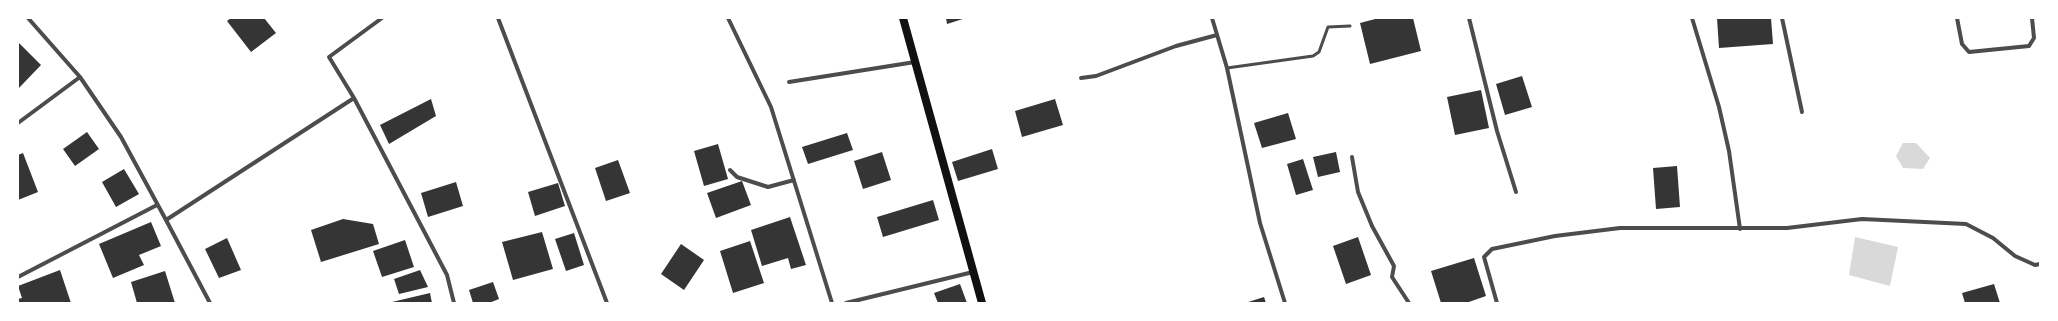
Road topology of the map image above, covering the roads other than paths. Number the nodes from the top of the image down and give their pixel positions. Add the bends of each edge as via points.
1 (28, 18) edge
2 (382, 18) edge
3 (498, 18) edge
4 (728, 18) edge
5 (903, 18) edge
6 (1212, 18) edge
7 (1469, 18) edge
8 (1692, 18) edge
9 (1782, 18) edge
10 (1957, 18) edge
11 (2032, 18) edge
12 (1350, 26) dead end
13 (1217, 35) junction
14 (915, 62) junction
15 (1227, 68) junction
16 (80, 77) junction
17 (1081, 78) dead end
18 (789, 82) dead end
19 (354, 98) junction
20 (1802, 112) dead end
21 (18, 123) edge
22 (1352, 157) dead end
23 (730, 170) dead end
24 (794, 180) junction
25 (1516, 192) dead end
26 (158, 205) junction
27 (166, 220) junction
28 (1740, 228) junction
29 (2040, 264) edge
30 (972, 272) junction
31 (18, 277) edge
32 (210, 303) edge
33 (454, 303) edge
34 (607, 303) edge
35 (832, 303) edge
36 (846, 303) edge
37 (982, 303) edge
38 (1285, 303) edge
39 (1409, 303) edge
40 (1497, 303) edge

1 - 16 street
2 - 19 street via 329,57
3 - 34 street
4 - 24 street via 771,107
5 - 14 main road
6 - 13 street
7 - 25 street via 1497,132
8 - 28 street via 1721,114
9 - 20 street
10 - 11 street via 1962,44 1970,52 2029,46 2034,38
12 - 15 lane via 1328,27 1319,52 1313,56
13 - 15 street
13 - 17 street via 1176,46 1096,76
14 - 18 street
14 - 30 main road
15 - 38 street via 1260,223
16 - 21 street
16 - 26 street via 121,137
19 - 27 street
19 - 33 street via 447,275
22 - 39 street via 1358,192 1394,266 1392,277
23 - 24 street via 737,177 768,187
24 - 35 street
26 - 27 street
26 - 31 street
27 - 32 street
28 - 29 street via 1787,228 1862,219 1966,224 1993,238 2015,256 2035,265
28 - 40 street via 1620,228 1555,236 1492,249 1484,258
30 - 36 street
30 - 37 main road

